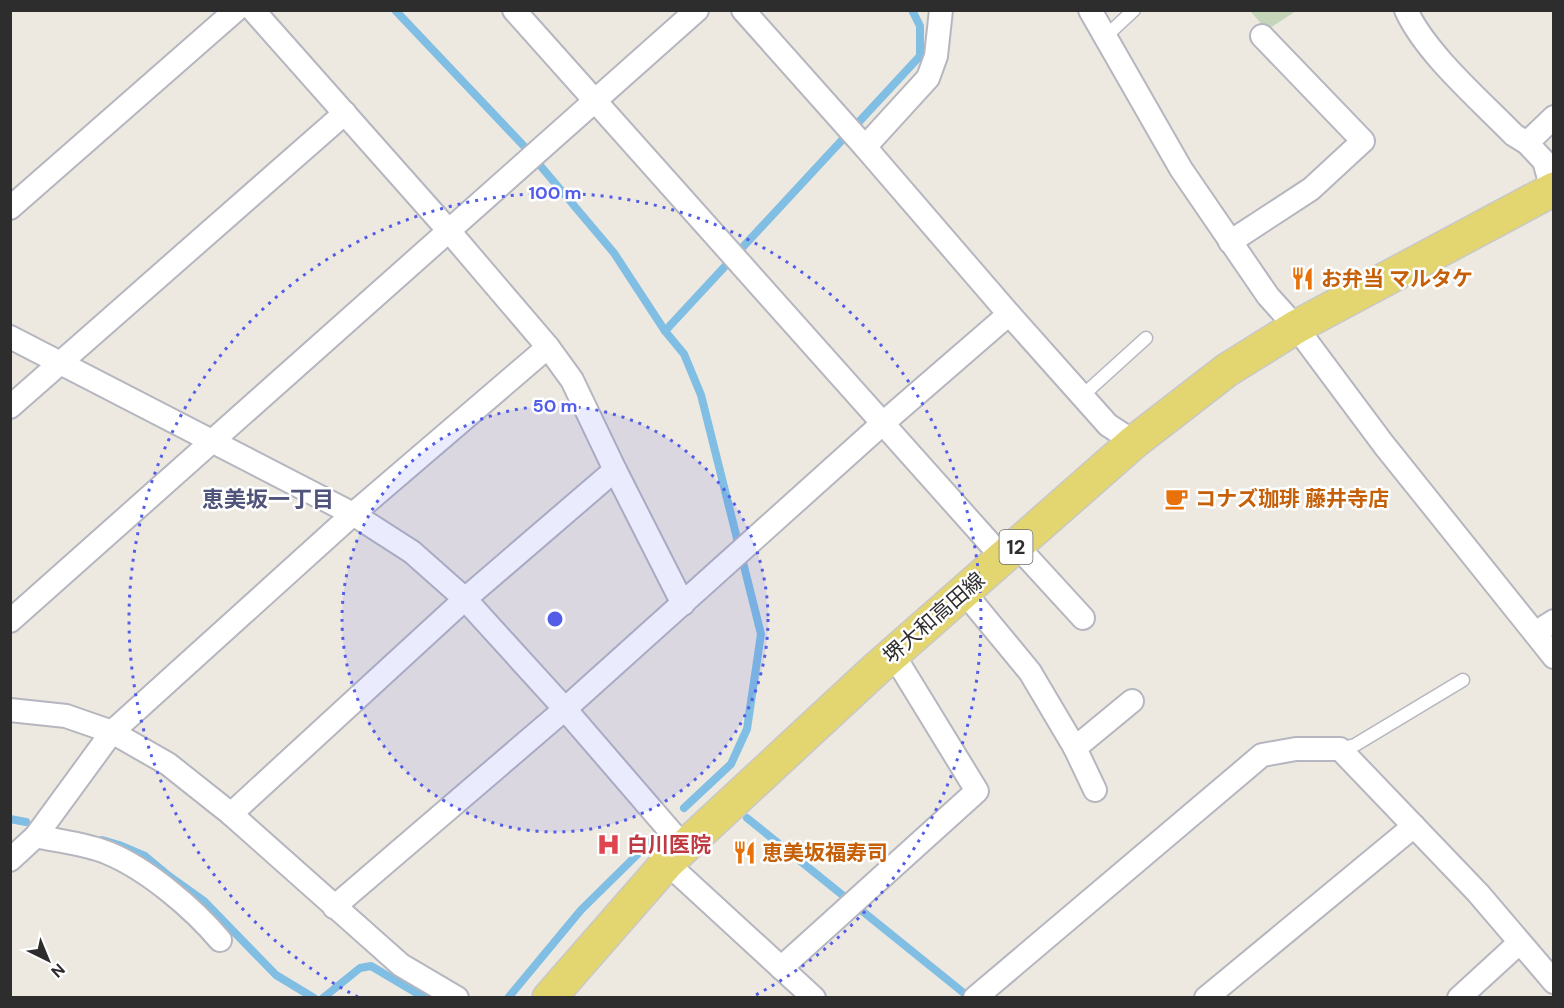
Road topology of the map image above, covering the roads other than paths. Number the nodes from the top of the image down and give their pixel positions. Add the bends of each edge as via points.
1 (236, 10) edge
2 (253, 10) edge
3 (514, 10) edge
4 (697, 10) edge
5 (742, 10) edge
6 (941, 10) edge
7 (1090, 10) edge
8 (1134, 10) edge
9 (1406, 10) edge
10 (1262, 36) dead end
11 (1105, 37) junction
12 (594, 101) junction
13 (345, 113) junction
14 (1554, 117) edge
15 (854, 136) junction
16 (1527, 143) junction
17 (1553, 189) edge
18 (10, 208) edge
19 (449, 231) junction
20 (1230, 242) junction
21 (1009, 314) junction
22 (1296, 327) junction
23 (10, 337) edge
24 (1146, 338) dead end
25 (548, 346) junction
26 (60, 362) junction
27 (1082, 396) junction
28 (10, 407) edge
29 (882, 424) junction
30 (213, 441) junction
31 (1134, 442) junction
32 (615, 470) junction
33 (353, 514) junction
34 (1010, 552) junction
35 (964, 592) junction
36 (465, 599) junction
37 (683, 604) junction
38 (1083, 618) dead end
39 (10, 621) edge
40 (1544, 627) edge
41 (893, 654) junction
42 (1554, 657) edge
43 (1463, 680) dead end
44 (1132, 702) dead end
45 (566, 709) junction
46 (10, 711) edge
47 (112, 732) junction
48 (1075, 748) junction
49 (1340, 749) junction
50 (1095, 790) dead end
51 (231, 814) junction
52 (1414, 826) junction
53 (36, 836) junction
54 (675, 855) junction
55 (10, 860) edge
56 (334, 907) junction
57 (220, 940) dead end
58 (1519, 943) junction
59 (781, 968) junction
60 (1554, 982) edge
61 (979, 994) edge
62 (457, 998) edge
63 (549, 998) edge
64 (814, 998) edge
65 (1206, 998) edge
66 (1460, 998) edge

1 - 18 street
2 - 13 street
3 - 12 street
4 - 12 street
5 - 15 street
6 - 15 street via 936,56 928,78
7 - 11 street
8 - 11 lane
9 - 16 street via 1414,27 1442,61 1514,135
10 - 20 street via 1363,141 1311,189
11 - 20 street via 1181,169
12 - 19 street
12 - 29 street
13 - 19 street
13 - 26 street
14 - 16 street
15 - 21 street
16 - 17 street via 1544,161
17 - 22 main road, 堺大和高田線 / 12
19 - 25 street
19 - 30 street
20 - 22 street via 1268,296
21 - 27 street
21 - 29 street
22 - 31 main road, 堺大和高田線 / 12 via 1227,370
22 - 40 street via 1384,445
23 - 26 street
24 - 27 lane
25 - 32 street via 572,380
25 - 33 street
26 - 28 street
26 - 30 street
27 - 31 street via 1108,425
29 - 34 street
29 - 37 street
30 - 33 street
30 - 39 street
31 - 34 main road, 堺大和高田線 / 12
32 - 36 street
32 - 37 street
33 - 36 street via 412,552
33 - 47 street
34 - 35 main road, 堺大和高田線 / 12
34 - 38 street
35 - 41 main road, 堺大和高田線 / 12
35 - 48 street via 1030,672
36 - 45 street
36 - 51 street
37 - 45 street
40 - 42 street
41 - 54 main road, 堺大和高田線 / 12
41 - 59 street via 977,791
43 - 49 lane via 1355,745
44 - 48 street
45 - 54 street
45 - 56 street
46 - 47 street via 66,716
47 - 51 street via 168,764
47 - 53 street
48 - 50 street
49 - 52 street
49 - 61 street via 1296,749 1262,755
51 - 56 street
52 - 58 street
52 - 65 street
53 - 55 street
53 - 57 street via 107,852 147,875 201,918
54 - 59 street
54 - 63 main road, 堺大和高田線 / 12
56 - 62 street via 401,965
58 - 60 street
58 - 66 street
59 - 64 street

